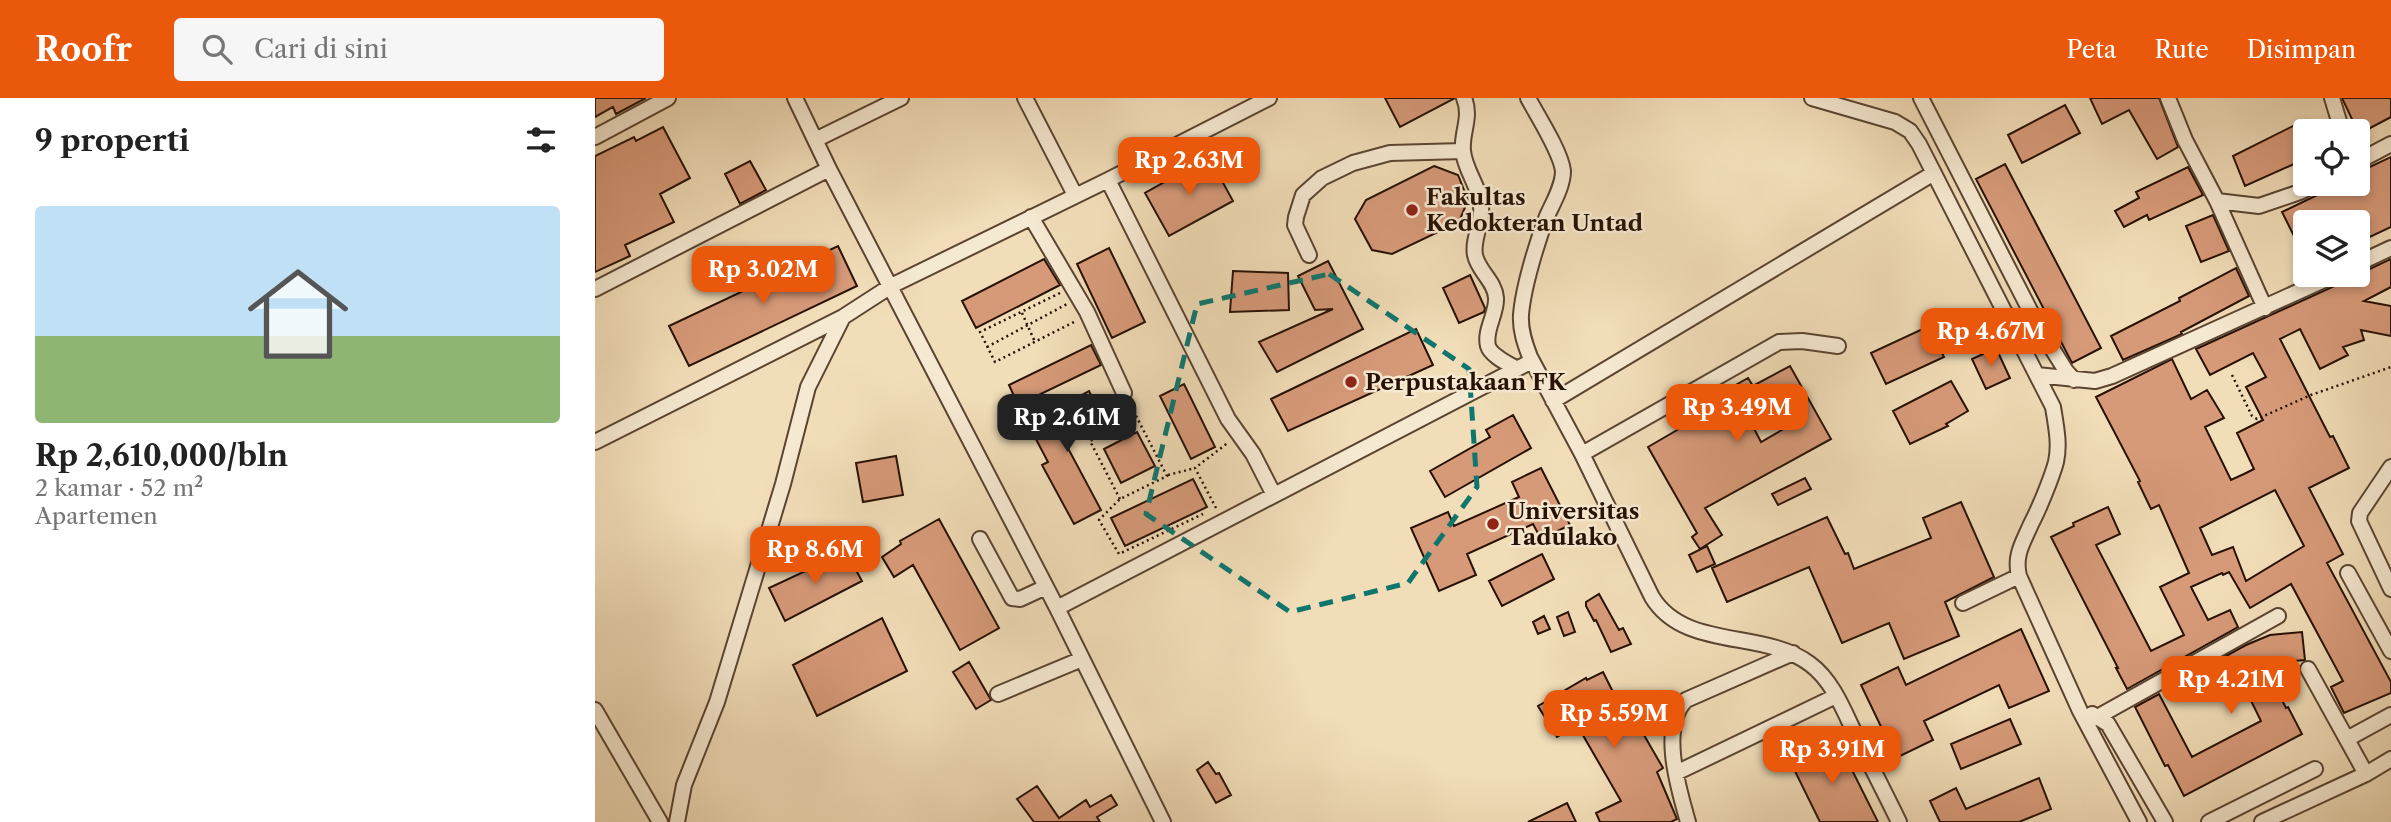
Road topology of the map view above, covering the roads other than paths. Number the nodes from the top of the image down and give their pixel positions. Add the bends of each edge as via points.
1 (668, 98) edge
2 (795, 98) edge
3 (901, 98) edge
4 (1025, 98) edge
5 (1269, 98) edge
6 (1464, 98) edge
7 (1528, 98) edge
8 (1921, 98) edge
9 (2168, 98) edge
10 (2332, 98) edge
11 (1816, 99) edge
12 (2338, 119) edge
13 (595, 137) edge
14 (815, 140) junction
15 (2391, 145) edge
16 (1463, 151) junction
17 (2370, 156) edge
18 (829, 169) junction
19 (1934, 173) junction
20 (1108, 180) junction
21 (2293, 194) edge
22 (1075, 195) junction
23 (2217, 201) junction
24 (1031, 217) junction
25 (2391, 248) edge
26 (1309, 256) dead end
27 (2370, 258) edge
28 (891, 286) junction
29 (2310, 287) edge
30 (595, 289) edge
31 (2265, 308) junction
32 (843, 317) junction
33 (1838, 346) dead end
34 (1532, 361) junction
35 (1517, 369) junction
36 (2037, 375) junction
37 (2074, 380) junction
38 (1124, 393) road end
39 (1553, 401) junction
40 (595, 442) edge
41 (1582, 454) junction
42 (2391, 467) edge
43 (1274, 495) junction
44 (980, 539) dead end
45 (2348, 573) dead end
46 (2019, 576) junction
47 (1046, 587) junction
48 (2391, 589) edge
49 (1963, 603) dead end
50 (1057, 608) junction
51 (2278, 616) dead end
52 (2391, 651) edge
53 (1793, 653) junction
54 (1082, 659) junction
55 (2308, 669) dead end
56 (998, 694) dead end
57 (1836, 696) junction
58 (595, 710) edge
59 (2080, 711) junction
60 (2391, 715) edge
61 (2099, 716) junction
62 (2347, 739) junction
63 (2391, 759) edge
64 (2315, 769) dead end
65 (1676, 773) junction
66 (2367, 774) junction
67 (660, 822) edge
68 (677, 822) edge
69 (1163, 822) edge
70 (1688, 822) edge
71 (1899, 822) edge
72 (2139, 822) edge
73 (2165, 822) edge
74 (2209, 822) edge
75 (2262, 822) edge

1 - 13 lane
2 - 14 lane
3 - 14 lane
4 - 22 lane
5 - 20 lane
6 - 16 lane
7 - 34 lane via 1563,171 1521,315
8 - 37 lane via 2038,326
9 - 23 lane
10 - 12 lane
11 - 19 lane via 1895,122 1910,131
14 - 18 lane
15 - 17 lane
16 - 26 lane via 1390,153 1322,178 1303,195 1296,217
16 - 35 lane via 1482,210 1475,257 1496,295 1488,346
18 - 28 lane
18 - 30 lane
19 - 36 lane
19 - 39 lane
20 - 22 lane
20 - 43 lane via 1228,419 1254,454
21 - 23 lane via 2259,206
22 - 24 lane
23 - 31 lane
24 - 28 lane
24 - 38 lane via 1088,315
25 - 27 lane
28 - 32 lane
28 - 47 lane
29 - 31 lane
31 - 37 lane via 2112,376
32 - 40 lane
32 - 68 lane via 808,387 760,561 717,702 684,785
33 - 41 lane via 1779,342
34 - 35 lane
34 - 39 lane
35 - 43 lane
36 - 37 lane
36 - 46 lane via 2053,407 2057,451 2018,551
39 - 41 lane
41 - 53 lane via 1652,597 1668,617 1699,630
42 - 48 lane via 2359,521
43 - 50 lane
44 - 47 lane via 1012,598
45 - 52 lane
46 - 49 lane
46 - 59 lane
47 - 50 lane
50 - 54 lane
51 - 61 lane
53 - 57 lane via 1819,671
53 - 65 lane via 1680,706 1672,738
54 - 56 lane
54 - 69 lane
55 - 62 lane
57 - 65 lane
57 - 71 lane
58 - 67 lane
59 - 61 lane
59 - 72 lane
60 - 62 lane
61 - 73 lane via 2113,731
62 - 66 lane
63 - 66 lane
64 - 74 lane
65 - 70 lane
66 - 75 lane

